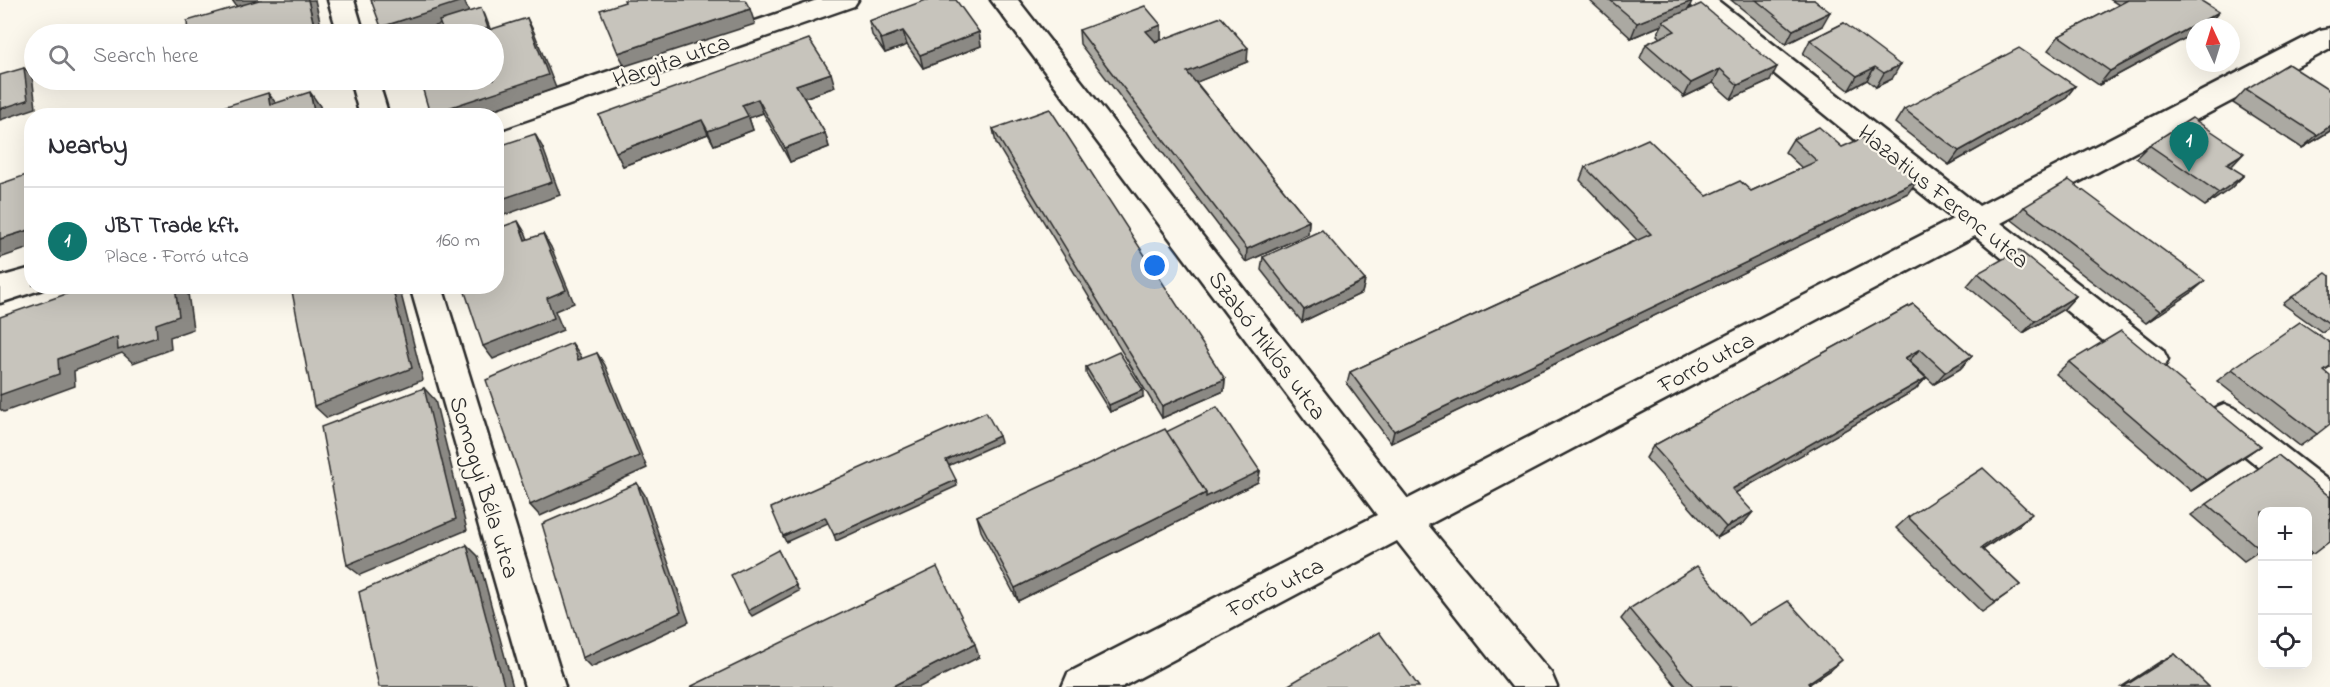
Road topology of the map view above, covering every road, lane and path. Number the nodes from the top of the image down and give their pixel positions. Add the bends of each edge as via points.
1 (341, 0) edge
2 (845, 0) edge
3 (1004, 0) edge
4 (1700, 0) edge
5 (348, 24) edge
6 (2330, 37) edge
7 (367, 90) edge
8 (373, 108) edge
9 (504, 117) edge
10 (1976, 221) junction
11 (24, 282) edge
12 (0, 290) edge
13 (428, 294) edge
14 (2172, 377) edge
15 (2200, 399) edge
16 (2330, 503) edge
17 (1402, 520) junction
18 (545, 687) edge
19 (1082, 687) edge
20 (1537, 687) edge

1 - 5 street
2 - 9 street, Hargita utca
3 - 17 street, Szabó Miklós utca
4 - 10 street, Hazatius Ferenc utca
6 - 10 street, Forró utca
7 - 8 street
10 - 14 street, Hazatius Ferenc utca
10 - 17 street, Forró utca
11 - 12 street
13 - 18 street, Somogyi Béla utca
15 - 16 street
17 - 19 street, Forró utca
17 - 20 street, Szabó Miklós utca

